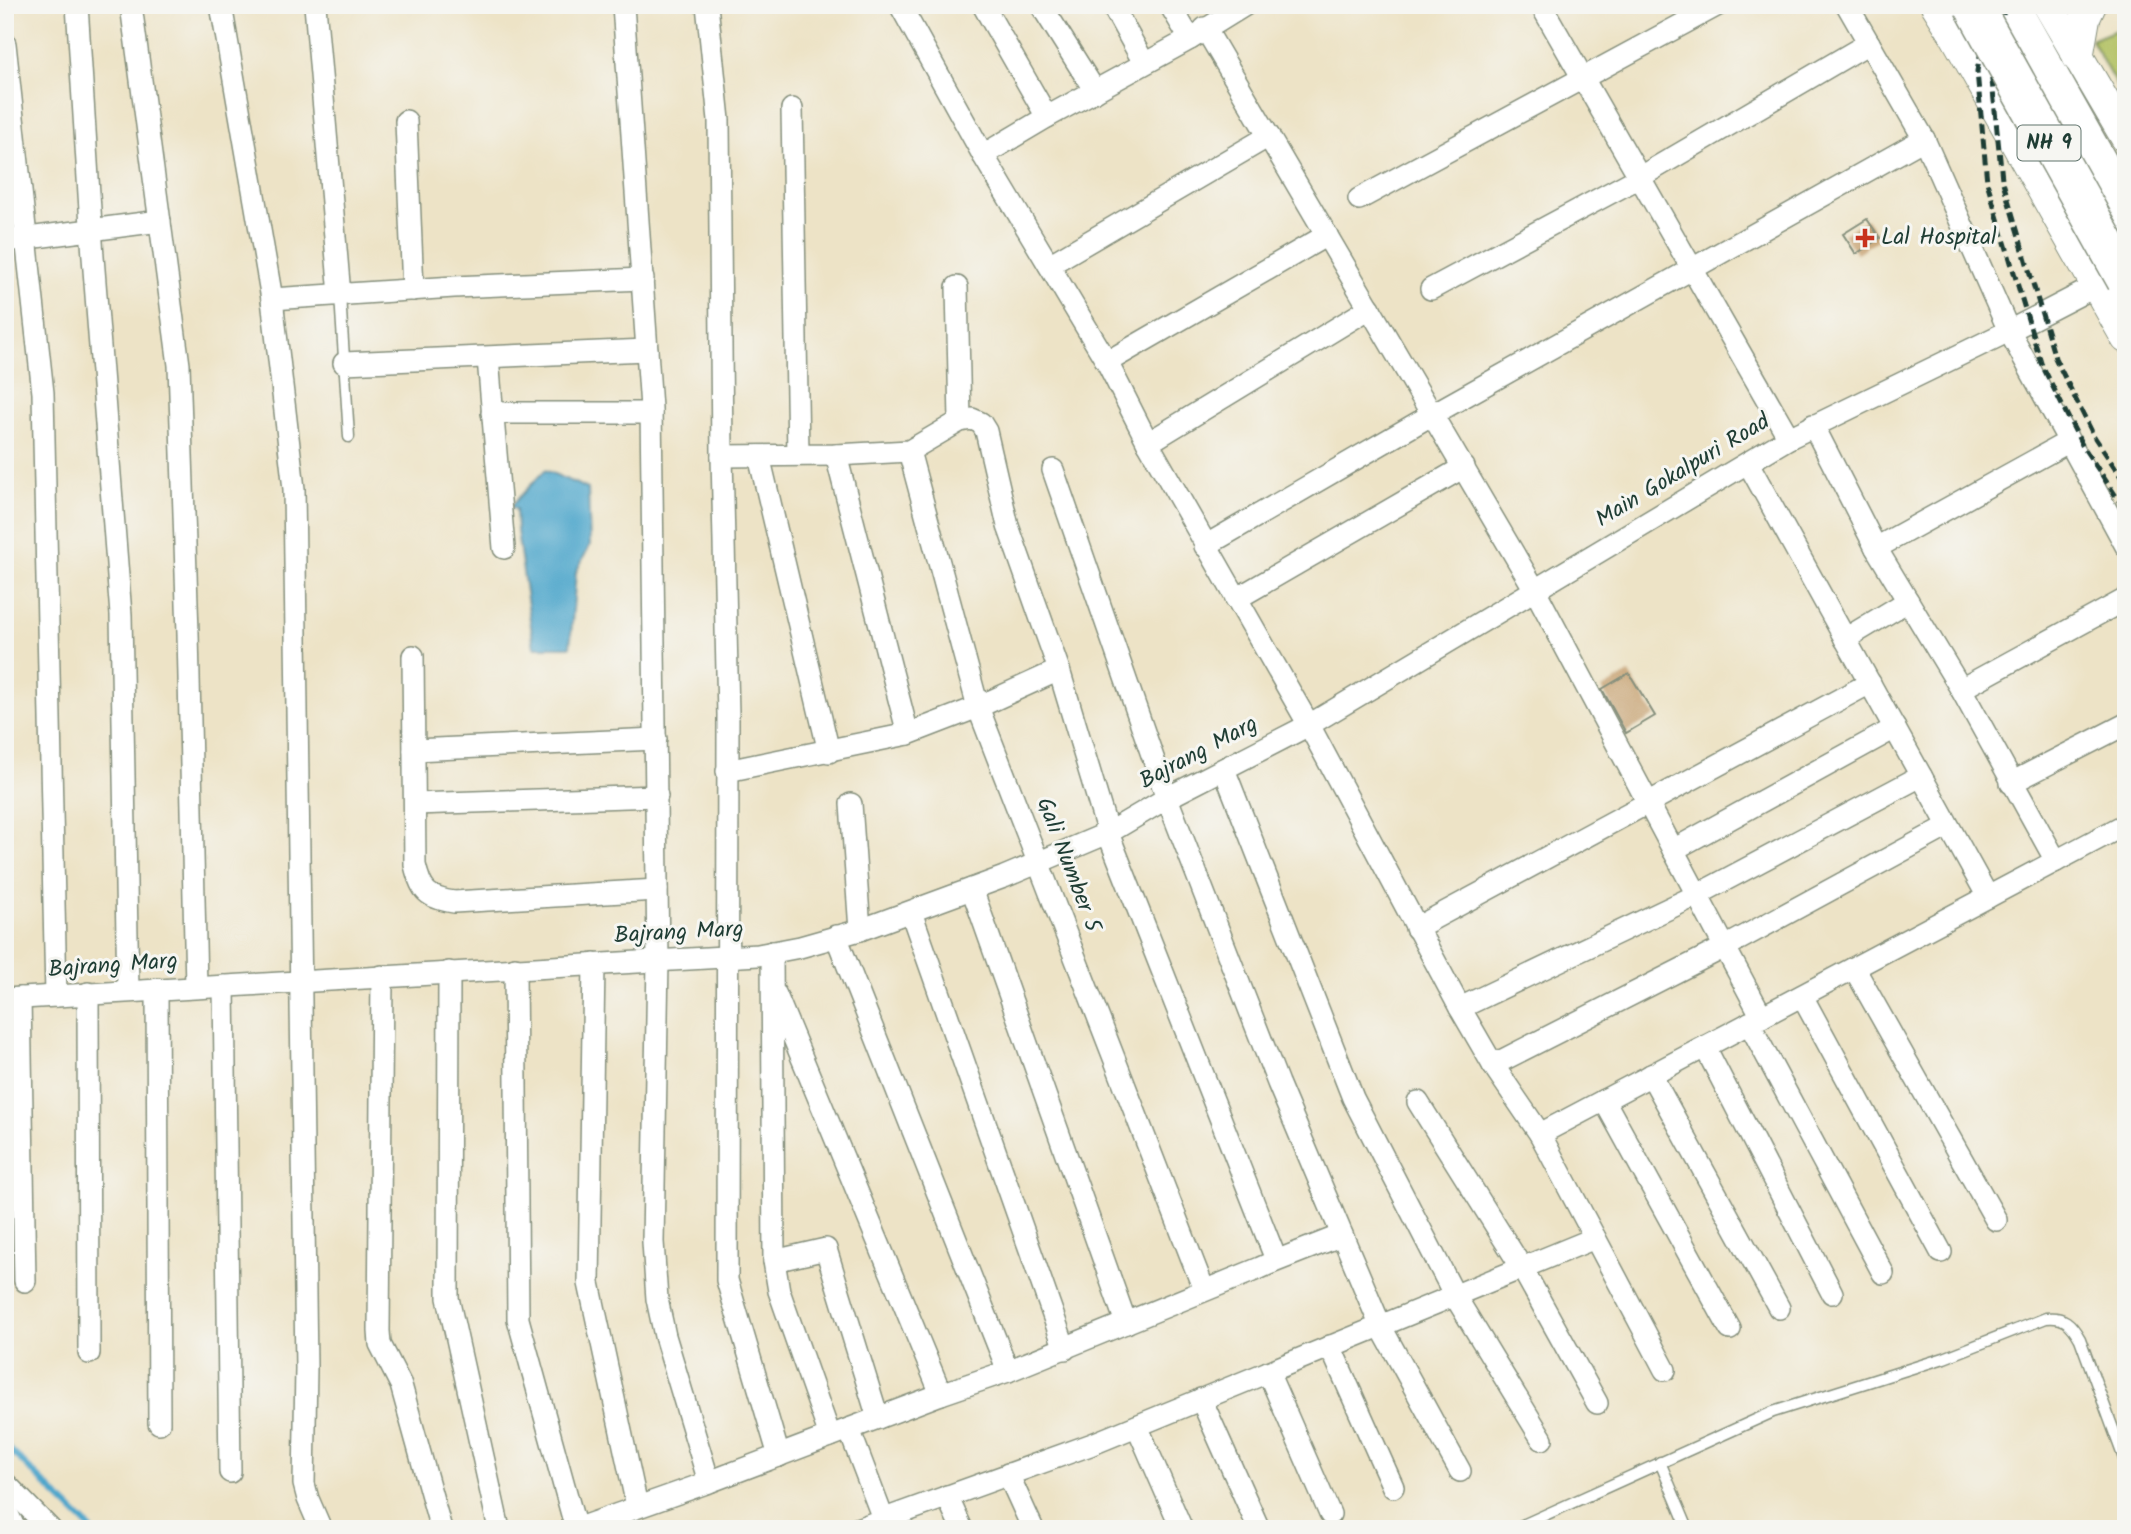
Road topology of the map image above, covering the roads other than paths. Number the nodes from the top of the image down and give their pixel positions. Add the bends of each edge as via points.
1 (77, 5) edge
2 (131, 5) edge
3 (221, 5) edge
4 (315, 5) edge
5 (623, 5) edge
6 (707, 5) edge
7 (900, 5) edge
8 (982, 5) edge
9 (1041, 5) edge
10 (1112, 5) edge
11 (1170, 5) edge
12 (1245, 5) edge
13 (1541, 5) edge
14 (1718, 5) edge
15 (1847, 5) edge
16 (1936, 5) edge
17 (1997, 5) edge
18 (2010, 5) edge
19 (2048, 5) edge
20 (2091, 5) edge
21 (1963, 18) edge
22 (1197, 34) junction
23 (1869, 43) junction
24 (5, 44) edge
25 (2078, 58) junction
26 (1144, 63) junction
27 (1584, 78) junction
28 (1095, 91) junction
29 (792, 109) dead end
30 (1047, 117) junction
31 (406, 121) dead end
32 (1269, 136) junction
33 (2126, 138) edge
34 (1924, 139) junction
35 (983, 155) junction
36 (1640, 177) junction
37 (1359, 199) dead end
38 (2126, 213) edge
39 (160, 221) junction
40 (91, 230) junction
41 (1327, 235) junction
42 (16, 240) edge
43 (1049, 265) junction
44 (1692, 269) junction
45 (643, 279) junction
46 (2111, 283) edge
47 (957, 287) dead end
48 (1431, 289) dead end
49 (413, 290) junction
50 (340, 295) junction
51 (272, 299) junction
52 (1370, 308) junction
53 (2009, 331) junction
54 (2126, 338) edge
55 (648, 349) junction
56 (488, 358) junction
57 (1107, 362) junction
58 (344, 363) junction
59 (492, 413) junction
60 (651, 413) junction
61 (1433, 414) junction
62 (960, 421) junction
63 (1813, 425) junction
64 (349, 437) dead end
65 (1789, 438) junction
66 (2068, 442) junction
67 (1148, 443) junction
68 (909, 451) junction
69 (798, 454) junction
70 (836, 455) junction
71 (722, 456) junction
72 (759, 456) junction
73 (1748, 463) junction
74 (1464, 467) junction
75 (1053, 470) dead end
76 (1205, 545) junction
77 (2126, 546) edge
78 (504, 548) dead end
79 (1876, 548) junction
80 (1535, 590) junction
81 (1236, 598) junction
82 (2126, 599) edge
83 (1908, 601) junction
84 (1845, 639) junction
85 (413, 656) dead end
86 (1059, 670) junction
87 (1870, 683) junction
88 (1961, 689) junction
89 (978, 707) junction
90 (2126, 724) edge
91 (1309, 725) junction
92 (1895, 728) junction
93 (908, 734) junction
94 (656, 740) junction
95 (414, 750) junction
96 (829, 752) junction
97 (1224, 769) junction
98 (727, 771) junction
99 (1921, 776) junction
100 (2011, 783) junction
101 (657, 796) junction
102 (1167, 798) junction
103 (1648, 802) junction
104 (415, 804) junction
105 (851, 804) dead end
106 (2126, 824) edge
107 (1948, 826) junction
108 (1108, 833) junction
109 (1674, 850) junction
110 (2056, 861) junction
111 (1039, 862) junction
112 (972, 889) junction
113 (657, 890) junction
114 (1697, 895) junction
115 (1988, 897) junction
116 (911, 912) junction
117 (1416, 928) junction
118 (860, 930) junction
119 (836, 936) junction
120 (1725, 947) junction
121 (772, 952) junction
122 (727, 957) junction
123 (658, 961) junction
124 (594, 964) junction
125 (515, 968) junction
126 (1854, 968) junction
127 (449, 972) junction
128 (382, 975) junction
129 (301, 983) junction
130 (224, 986) junction
131 (195, 987) junction
132 (773, 987) junction
133 (157, 989) junction
134 (128, 991) junction
135 (88, 993) junction
136 (56, 996) junction
137 (1802, 996) junction
138 (12, 998) edge
139 (1460, 1008) junction
140 (1755, 1020) junction
141 (1705, 1047) junction
142 (1493, 1065) junction
143 (1651, 1075) junction
144 (1604, 1100) junction
145 (1418, 1102) dead end
146 (1540, 1134) junction
147 (1996, 1220) dead end
148 (1342, 1235) junction
149 (1595, 1238) junction
150 (1941, 1252) dead end
151 (774, 1261) junction
152 (1271, 1263) junction
153 (1522, 1268) junction
154 (1883, 1273) dead end
155 (25, 1281) dead end
156 (1204, 1290) junction
157 (1832, 1293) dead end
158 (1455, 1296) junction
159 (1779, 1308) dead end
160 (1126, 1323) junction
161 (1381, 1326) junction
162 (1730, 1329) dead end
163 (1330, 1346) junction
164 (1065, 1349) junction
165 (89, 1353) dead end
166 (1665, 1370) dead end
167 (1008, 1371) junction
168 (1268, 1372) junction
169 (941, 1394) junction
170 (1201, 1399) junction
171 (1597, 1404) dead end
172 (878, 1418) junction
173 (159, 1423) dead end
174 (1137, 1426) junction
175 (839, 1433) junction
176 (1542, 1439) dead end
177 (779, 1456) junction
178 (1660, 1462) junction
179 (2126, 1464) edge
180 (1460, 1471) dead end
181 (230, 1472) dead end
182 (1008, 1474) junction
183 (709, 1482) junction
184 (5, 1483) edge
185 (1393, 1487) dead end
186 (947, 1496) junction
187 (637, 1506) junction
188 (5, 1508) edge
189 (1330, 1514) dead end
190 (885, 1524) edge
191 (15, 1529) edge
192 (50, 1529) edge
193 (321, 1529) edge
194 (441, 1529) edge
195 (499, 1529) edge
196 (576, 1529) edge
197 (857, 1529) edge
198 (962, 1529) edge
199 (1033, 1529) edge
200 (1182, 1529) edge
201 (1259, 1529) edge
202 (1514, 1529) edge
203 (1688, 1529) edge

1 - 40 street
2 - 39 street
3 - 51 street
4 - 50 street
5 - 45 street
6 - 71 street via 719,120
7 - 35 street
8 - 30 street
9 - 28 street
10 - 26 street
11 - 22 street
12 - 22 street
13 - 27 street
14 - 27 street
15 - 23 street
16 - 21 main road
17 - 21 main road
18 - 38 highway, NH 9
19 - 25 main road
20 - 25 main road
21 - 46 highway, NH 9, bridge
22 - 26 street
22 - 32 street
23 - 34 street
23 - 36 street
24 - 42 street
25 - 33 main road
26 - 28 street
27 - 36 street
27 - 37 street
28 - 30 street
29 - 69 street
30 - 35 street
31 - 49 street
32 - 41 street
32 - 43 street
34 - 44 street
34 - 53 street
35 - 43 street
36 - 44 street
36 - 48 street
39 - 40 street
39 - 131 street via 178,365
40 - 42 street
40 - 134 street via 121,615
41 - 52 street
41 - 57 street
42 - 136 street via 43,393
43 - 57 street
44 - 61 street
44 - 65 street
45 - 49 street
45 - 55 street
46 - 53 street, Main Gokalpuri Road
46 - 54 main road
47 - 62 street
49 - 50 street
50 - 51 street
50 - 58 lane
51 - 129 street via 294,489
52 - 61 street
52 - 67 street
53 - 63 street, Main Gokalpuri Road
53 - 66 street
55 - 56 street
55 - 60 street
56 - 58 street
56 - 59 street
57 - 67 street
58 - 64 lane
59 - 60 street
59 - 78 street
60 - 94 street
61 - 74 street
61 - 76 street
62 - 68 street
62 - 86 street via 972,419 986,431 1008,526
63 - 65 street, Main Gokalpuri Road
63 - 79 street
65 - 73 street, Main Gokalpuri Road
66 - 77 street
66 - 79 street
67 - 76 street
68 - 70 street
68 - 89 street, Gali Number 5
69 - 70 street
69 - 72 street
70 - 93 street
71 - 72 street
71 - 98 street
72 - 96 street
73 - 80 street, Main Gokalpuri Road
73 - 84 street
74 - 80 street
74 - 81 street
75 - 102 street
76 - 81 street
79 - 83 street
80 - 91 street, Main Gokalpuri Road
80 - 103 street
81 - 91 street
82 - 88 street
83 - 84 street
83 - 88 street
84 - 87 street
85 - 95 street
86 - 89 street
86 - 108 street
87 - 92 street
87 - 103 street
88 - 100 street
89 - 93 street
89 - 111 street, Gali Number 5
90 - 100 street
91 - 97 street, Bajrang Marg
91 - 117 street
92 - 99 street
92 - 109 street
93 - 96 street
94 - 95 street
94 - 101 street
95 - 104 street
96 - 98 street
97 - 102 street, Bajrang Marg
97 - 158 street via 1353,1098
98 - 122 street
99 - 107 street
99 - 114 street
100 - 110 street
101 - 104 street
101 - 113 street
102 - 108 street, Bajrang Marg
102 - 148 street
103 - 109 street
103 - 117 street
104 - 113 street via 415,865 426,892 438,900
105 - 118 street
106 - 110 street
107 - 115 street
107 - 120 street
108 - 111 street, Bajrang Marg
108 - 152 street via 1272,1247 1275,1257
109 - 114 street
110 - 115 street
111 - 112 street, Bajrang Marg
111 - 156 street, Gali Number 5
112 - 116 street, Bajrang Marg
112 - 160 street
113 - 123 street
114 - 120 street
114 - 139 street
115 - 126 street
116 - 118 street, Bajrang Marg
116 - 164 street
117 - 139 street
118 - 119 street, Bajrang Marg
119 - 121 street, Bajrang Marg
119 - 167 street
120 - 140 street
120 - 142 street
121 - 122 street, Bajrang Marg
121 - 132 street
122 - 123 street, Bajrang Marg
122 - 177 street via 727,1280
123 - 124 street, Bajrang Marg
123 - 183 street via 653,1242 657,1299
124 - 125 street, Bajrang Marg
124 - 187 street via 589,1283
125 - 127 street, Bajrang Marg
125 - 196 street via 518,1319
126 - 137 street
126 - 147 street
127 - 128 street, Bajrang Marg
127 - 195 street via 447,1298
128 - 129 street, Bajrang Marg
128 - 194 street via 380,1344 401,1385
129 - 130 street, Bajrang Marg
129 - 193 street via 303,1468 308,1499
130 - 131 street, Bajrang Marg
130 - 181 street
131 - 133 street, Bajrang Marg
132 - 151 street
132 - 169 street
133 - 134 street, Bajrang Marg
133 - 173 street
134 - 135 street, Bajrang Marg
135 - 136 street, Bajrang Marg
135 - 165 street
136 - 138 street, Bajrang Marg
137 - 140 street
137 - 150 street
138 - 155 street
139 - 142 street
140 - 141 street
140 - 154 street
141 - 143 street
141 - 157 street
142 - 146 street
143 - 144 street
143 - 159 street
144 - 146 street
144 - 162 street
145 - 153 street
146 - 149 street
148 - 152 street
148 - 161 street
149 - 153 street
149 - 166 street
151 - 172 street via 825,1249
151 - 175 street via 779,1291
152 - 156 street
153 - 158 street
153 - 171 street
156 - 160 street
158 - 161 street
158 - 176 street
160 - 164 street
161 - 163 street
161 - 180 street
163 - 168 street
163 - 185 street
164 - 167 street
167 - 169 street
168 - 170 street
168 - 189 street
169 - 172 street
170 - 174 street
170 - 201 street
172 - 175 street
174 - 182 street
174 - 200 street
175 - 177 street
175 - 190 street
177 - 183 street
178 - 179 lane via 1773,1412 2056,1317 2073,1326 2080,1339
178 - 202 lane
178 - 203 lane
182 - 186 street
182 - 199 street
183 - 187 street
184 - 192 street
186 - 190 street
186 - 198 street
187 - 196 street
188 - 191 street
190 - 197 street

